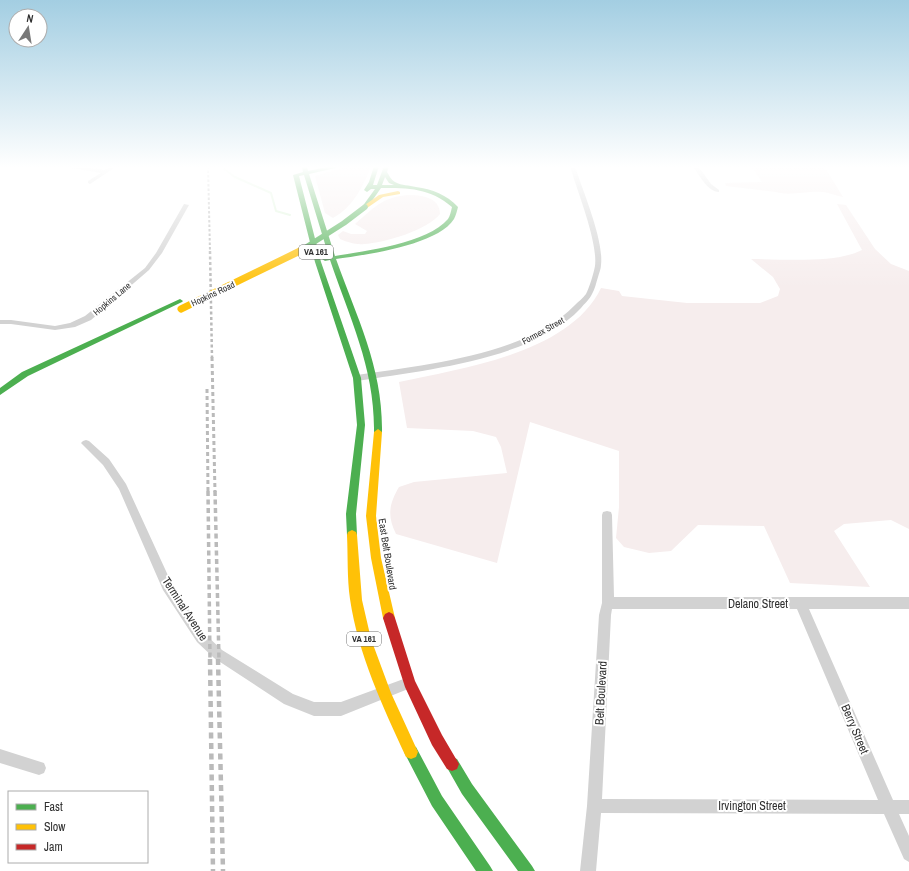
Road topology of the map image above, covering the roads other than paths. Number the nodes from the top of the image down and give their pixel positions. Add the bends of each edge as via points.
1 (185, 207) edge
2 (307, 207) edge
3 (314, 207) edge
4 (360, 207) edge
5 (445, 207) edge
6 (455, 207) edge
7 (584, 207) edge
8 (325, 236) junction
9 (337, 243) dead end
10 (348, 246) dead end
11 (382, 247) junction
12 (333, 256) junction
13 (318, 260) junction
14 (341, 279) junction
15 (0, 322) edge
16 (374, 375) junction
17 (357, 378) junction
18 (0, 379) edge
19 (10, 386) junction
20 (0, 392) edge
21 (86, 444) dead end
22 (607, 515) dead end
23 (608, 603) junction
24 (909, 603) edge
25 (801, 604) junction
26 (409, 683) junction
27 (384, 692) junction
28 (0, 756) edge
29 (39, 768) dead end
30 (594, 806) junction
31 (888, 807) junction
32 (909, 807) edge
33 (909, 854) edge
34 (485, 871) edge
35 (527, 871) edge
36 (588, 871) edge

1 - 15 street, Hopkins Lane via 160,253 147,270 88,318 72,325 55,328
2 - 13 main road, VA 161
3 - 8 main road, East Belt Boulevard / VA 161
4 - 19 main road, Hopkins Road via 306,242 180,305 25,374
5 - 11 main road via 444,215 435,224
6 - 11 main road via 452,219 439,229
7 - 16 street, Formex Street via 598,262 595,283 569,316 550,330 517,345 464,359
8 - 9 main road
8 - 12 main road, East Belt Boulevard / VA 161
10 - 11 main road
11 - 12 main road
11 - 14 main road via 350,262 345,266
12 - 13 main road
12 - 14 main road, East Belt Boulevard / VA 161
13 - 17 main road, VA 161
14 - 16 main road, East Belt Boulevard / VA 161
16 - 17 street, Formex Street
16 - 26 main road, East Belt Boulevard / VA 161 via 379,417 371,516 376,558 386,605
17 - 27 main road, VA 161 via 361,425 351,514 356,598 366,646
18 - 19 main road
19 - 20 main road, Hopkins Road
21 - 27 street, Terminal Avenue via 106,462 122,487 167,586 201,638 218,654 289,699 314,709 341,709
22 - 23 street, Belt Boulevard
23 - 25 street, Delano Street
23 - 30 street, Belt Boulevard
24 - 25 street, Delano Street
25 - 31 street, Berry Street
26 - 27 street, Terminal Avenue
26 - 35 main road, East Belt Boulevard / VA 161 via 437,740 467,789
27 - 34 main road, VA 161 via 410,751 437,801
28 - 29 street
30 - 31 street, Irvington Street
30 - 36 street, Belt Boulevard
31 - 32 street, Irvington Street
31 - 33 street, Berry Street

